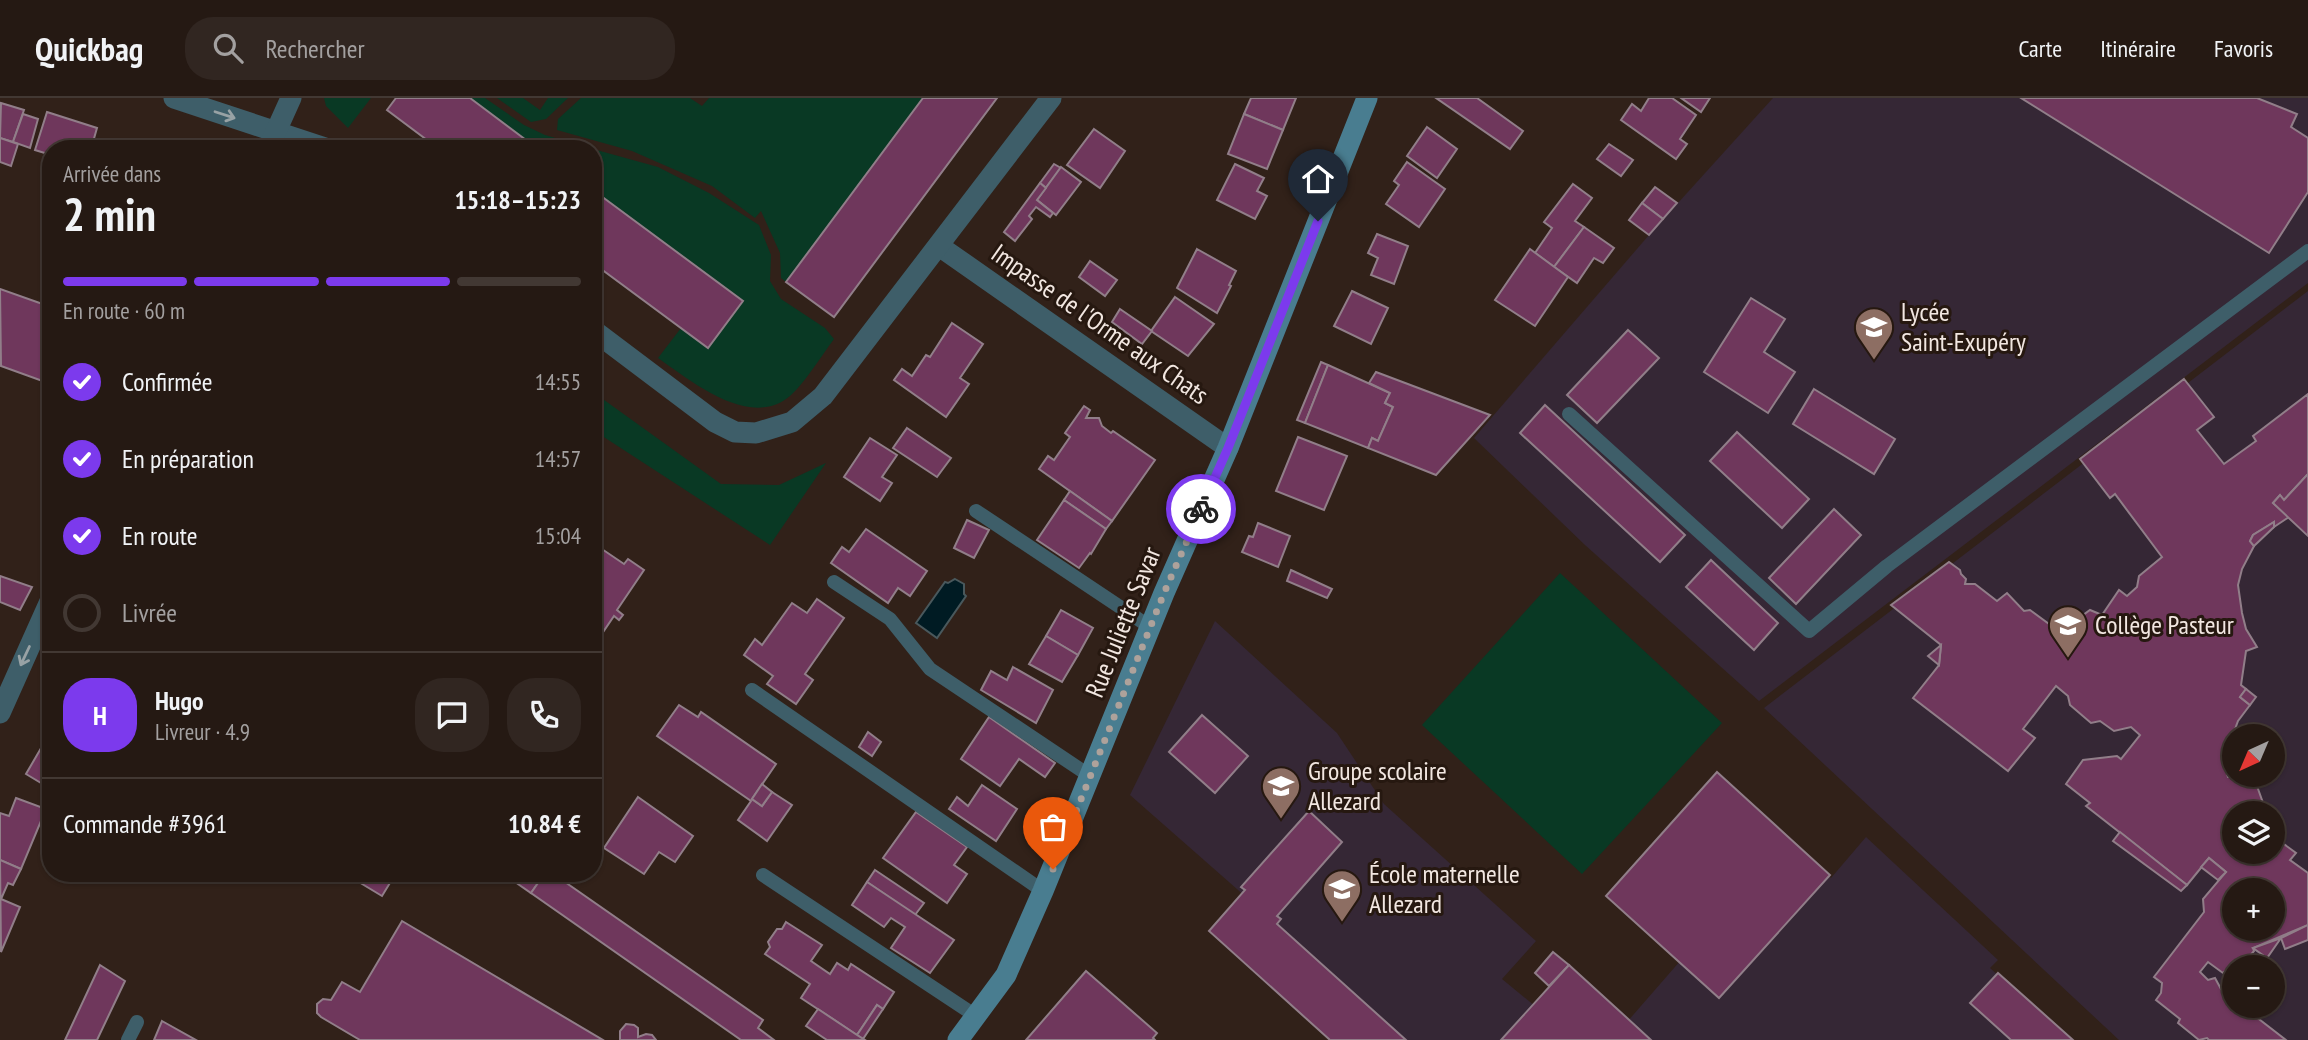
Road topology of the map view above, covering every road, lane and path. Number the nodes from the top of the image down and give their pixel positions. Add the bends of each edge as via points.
1 (174, 98) edge
2 (291, 98) edge
3 (1051, 98) edge
4 (1367, 98) edge
5 (273, 140) edge
6 (939, 246) junction
7 (2308, 251) edge
8 (602, 337) edge
9 (1569, 414) dead end
10 (1228, 448) junction
11 (976, 511) dead end
12 (834, 582) dead end
13 (42, 619) edge
14 (1150, 627) junction
15 (752, 690) dead end
16 (0, 713) edge
17 (1090, 776) junction
18 (763, 876) dead end
19 (1043, 891) junction
20 (975, 1016) junction
21 (137, 1022) dead end
22 (128, 1040) edge
23 (958, 1040) edge

1 -> 5 street
2 - 5 street
3 - 6 street
4 - 10 street, Rue Juliette Savar
6 - 8 street via 822,396 792,422 756,433 735,432 715,422
6 - 10 street, Impasse de l'Orme aux Chats
7 - 9 lane via 1887,566 1809,631
10 - 14 street, Rue Juliette Savar
11 - 14 lane
12 - 17 lane via 890,619 930,669
13 -> 16 street
14 - 17 street, Rue Juliette Savar
15 - 19 lane
17 - 19 street, Rue Juliette Savar
18 - 20 lane
19 - 20 street, Rue Juliette Savar via 1006,975
20 - 23 street, Rue Juliette Savar
21 - 22 lane

